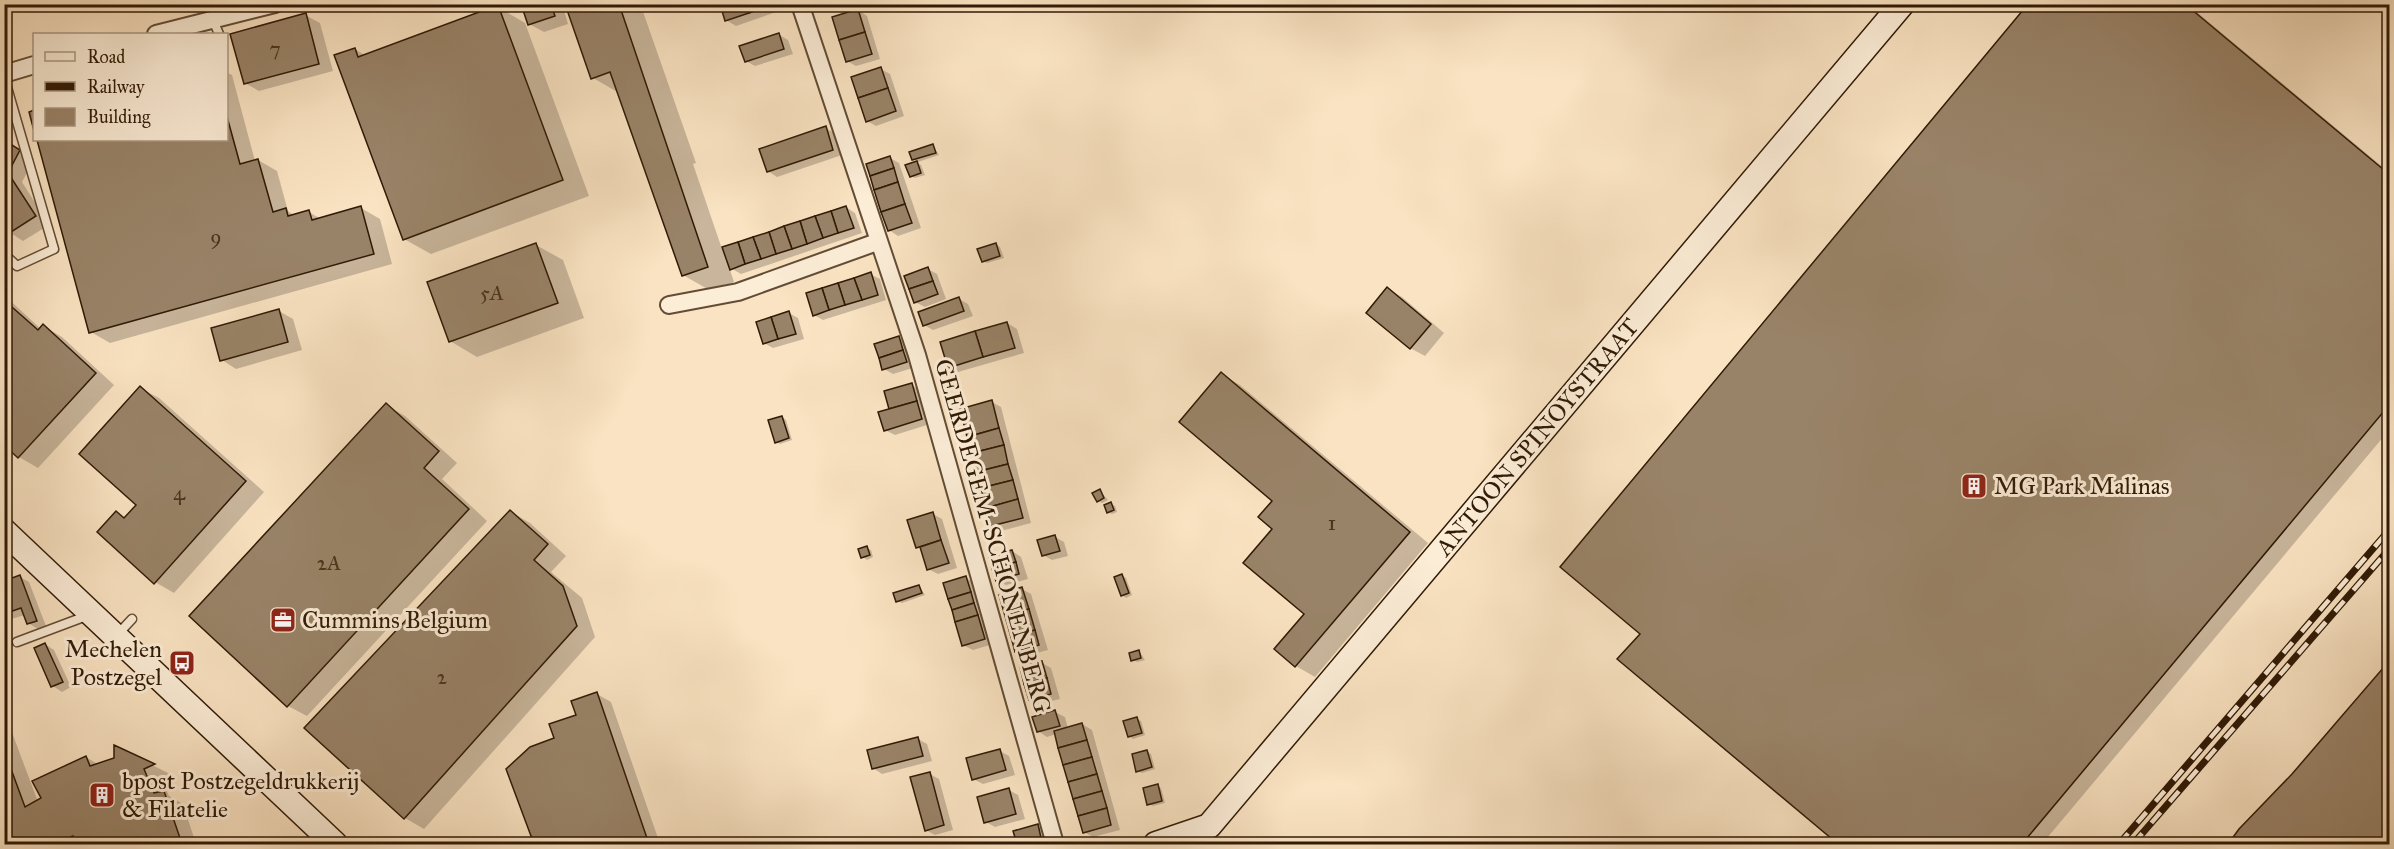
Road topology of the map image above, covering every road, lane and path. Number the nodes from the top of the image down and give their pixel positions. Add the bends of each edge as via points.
1 (276, 4) edge
2 (800, 4) edge
3 (1902, 4) edge
4 (216, 27) edge
5 (165, 33) edge
6 (33, 65) edge
7 (4, 76) edge
8 (877, 242) junction
9 (4, 254) edge
10 (669, 305) dead end
11 (4, 531) edge
12 (92, 614) junction
13 (17, 642) dead end
14 (335, 844) edge
15 (1055, 844) edge
16 (1156, 844) edge

1 - 4 street
2 - 8 street, GEERDEGEM-SCHONENBERG
3 - 16 street, ANTOON SPINOYSTRAAT via 1209,826
4 - 5 street
6 - 7 street
7 - 9 lane via 54,249 17,266
8 - 10 street via 738,292
8 - 15 street, GEERDEGEM-SCHONENBERG via 917,355
11 - 12 street
12 - 13 lane
12 - 14 street via 124,628

